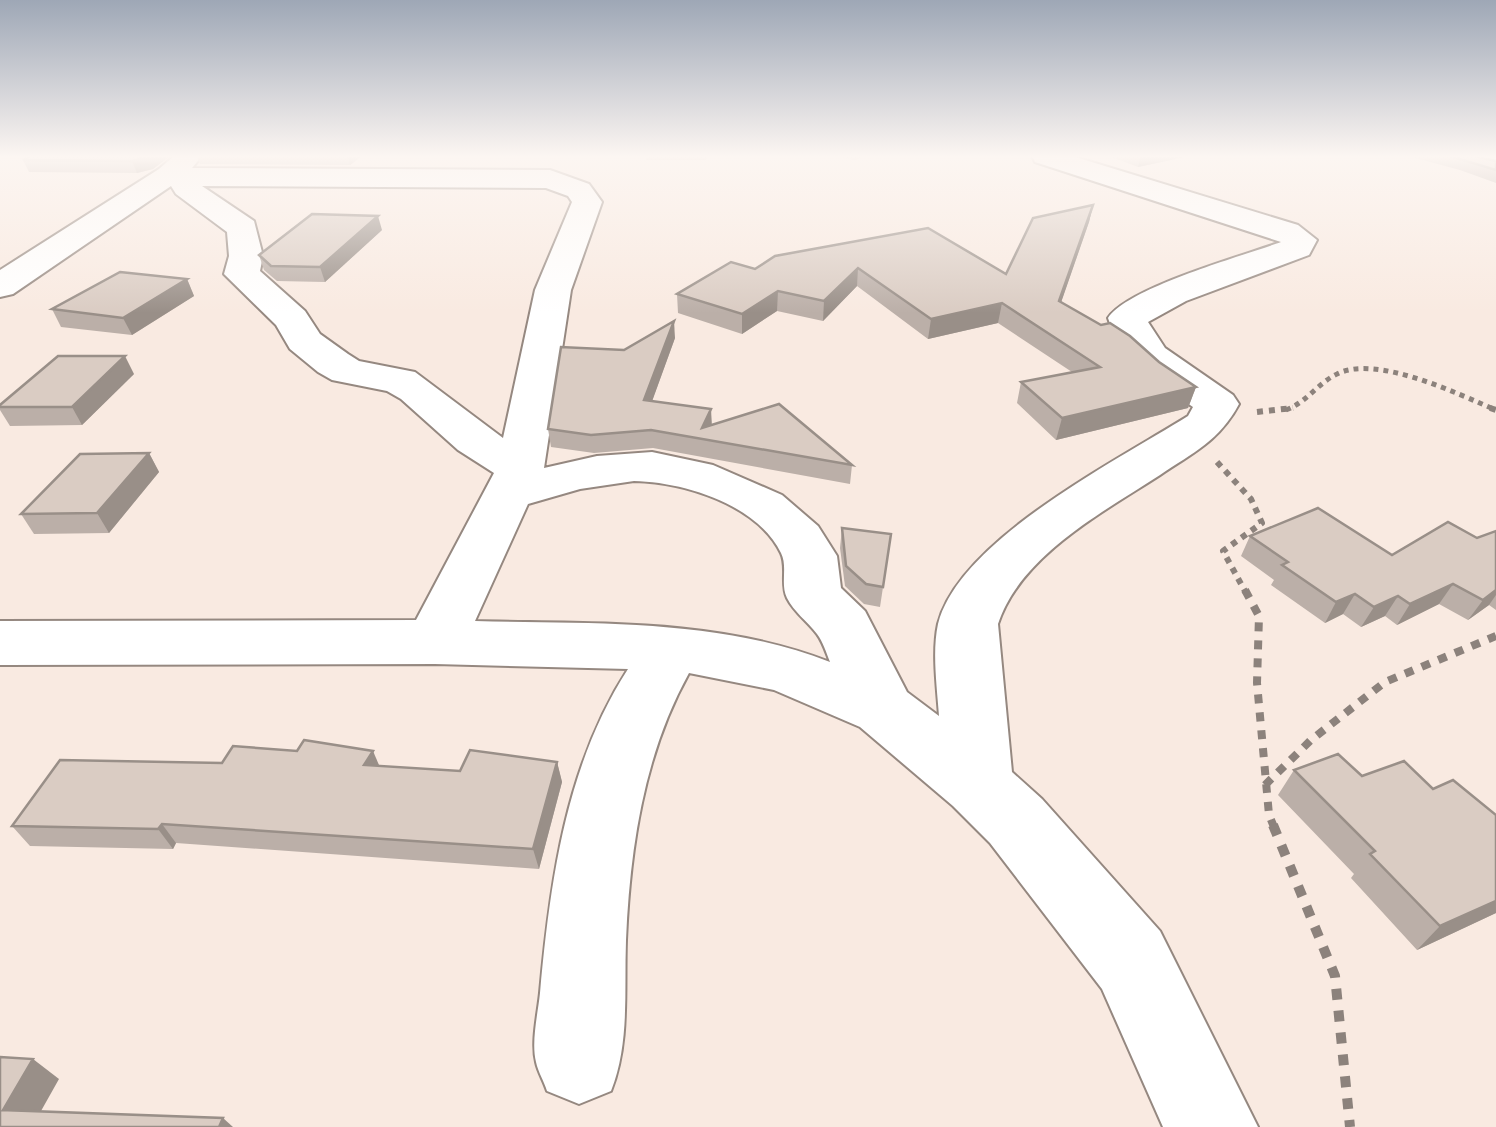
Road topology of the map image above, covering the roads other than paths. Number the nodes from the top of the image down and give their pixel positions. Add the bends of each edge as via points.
1 (116, 209) edge
2 (211, 209) edge
3 (584, 209) edge
4 (1212, 209) edge
5 (218, 214) junction
6 (93, 223) junction
7 (16, 262) edge
8 (0, 286) edge
9 (514, 482) junction
10 (435, 642) junction
11 (0, 644) edge
12 (673, 648) junction
13 (883, 709) junction
14 (978, 785) junction
15 (580, 1059) dead end
16 (1212, 1127) edge

1 - 6 street
2 - 5 street
3 - 9 street via 553,290
4 - 14 street via 1301,240 1296,248 1173,293 1126,318 1140,345 1216,404 1205,425 1030,543 984,586 968,620
5 - 6 street
5 - 9 street via 242,228 242,274 292,319 304,341 346,371 416,390
6 - 7 street
7 - 8 street
9 - 10 street
9 - 13 street via 652,467 733,488 787,528 811,556 813,594 844,626
10 - 11 street
10 - 12 street
12 - 13 street via 785,668
12 - 15 street via 633,719 600,821 585,918
13 - 14 street
14 - 16 street via 1131,960

